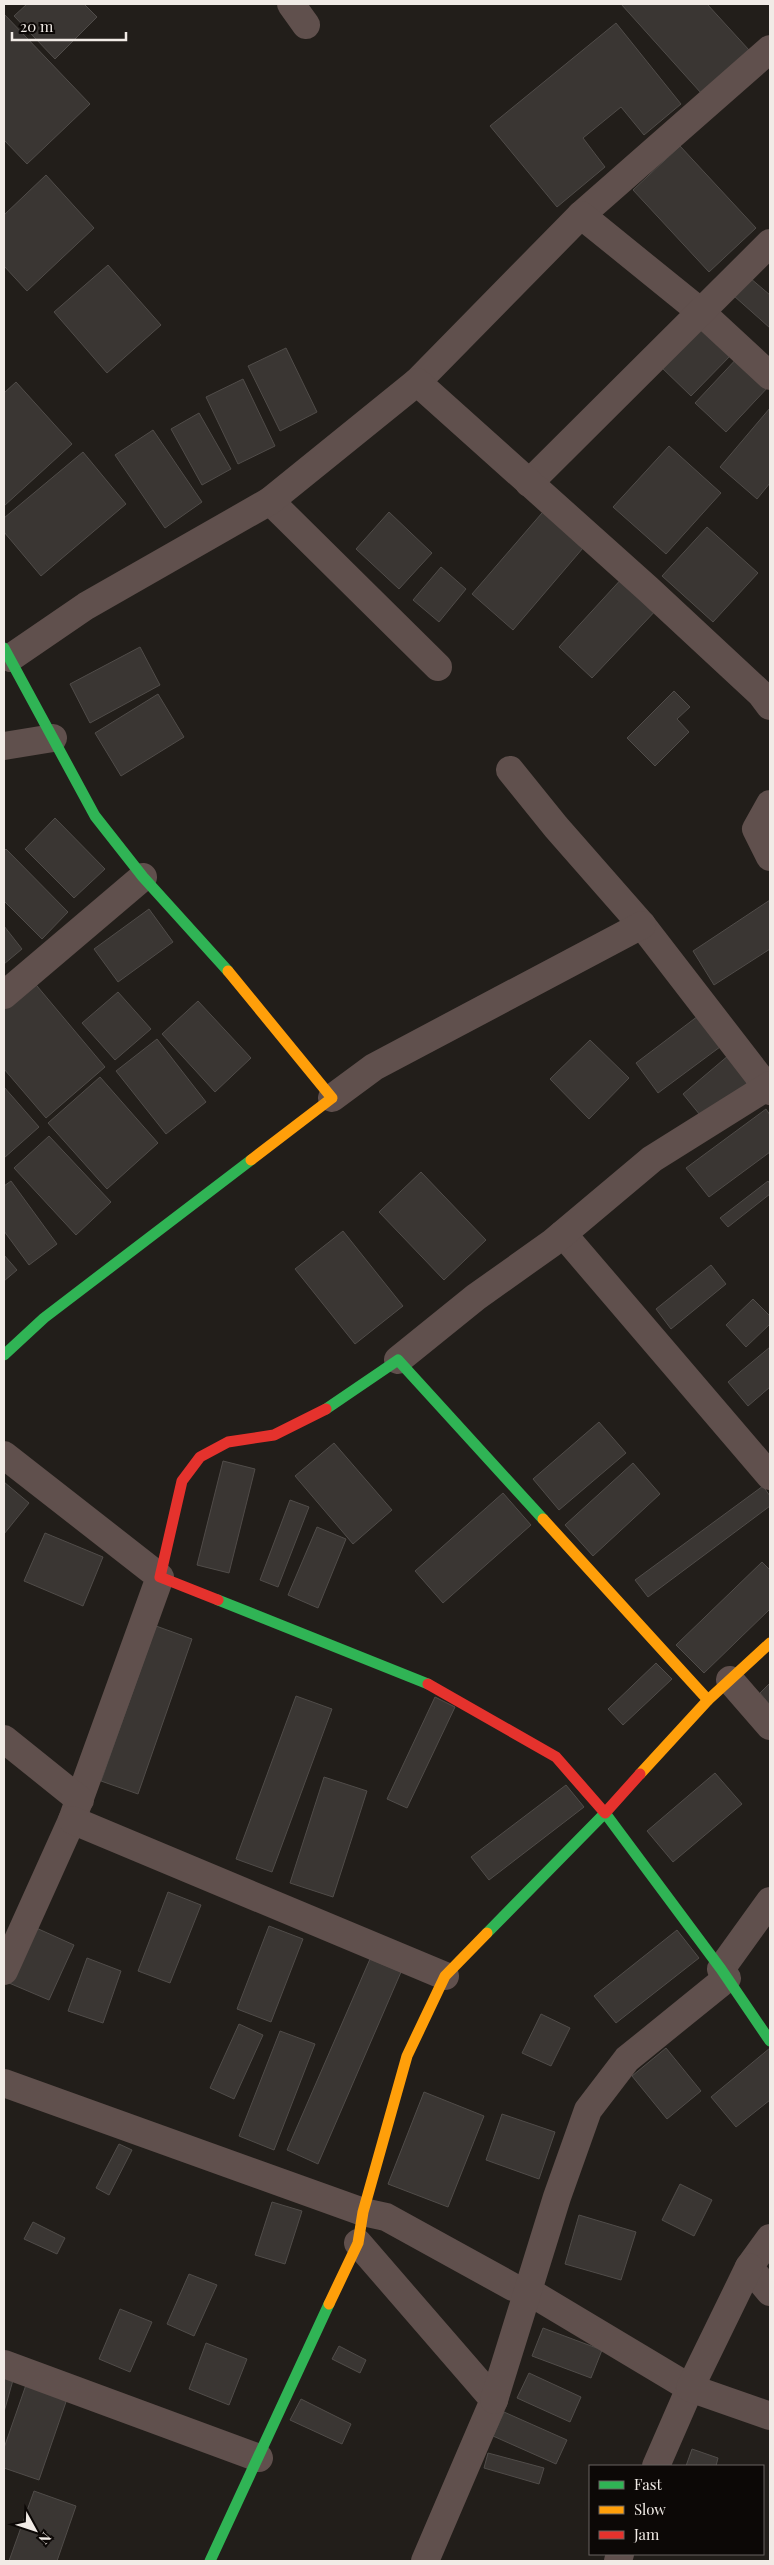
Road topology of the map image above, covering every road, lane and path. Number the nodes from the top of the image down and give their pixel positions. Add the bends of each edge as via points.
1 (770, 49) edge
2 (581, 216) junction
3 (770, 243) edge
4 (702, 313) junction
5 (770, 376) edge
6 (417, 382) junction
7 (529, 483) junction
8 (270, 501) junction
9 (7, 653) edge
10 (438, 667) dead end
11 (767, 691) edge
12 (53, 738) junction
13 (4, 746) edge
14 (510, 770) dead end
15 (770, 804) edge
16 (770, 857) edge
17 (143, 877) junction
18 (642, 924) junction
19 (4, 995) edge
20 (769, 1088) edge
21 (332, 1098) junction
22 (563, 1234) junction
23 (4, 1355) edge
24 (398, 1360) junction
25 (4, 1455) edge
26 (770, 1476) edge
27 (160, 1577) junction
28 (770, 1643) edge
29 (730, 1680) junction
30 (708, 1700) junction
31 (770, 1726) edge
32 (4, 1739) edge
33 (76, 1810) junction
34 (605, 1813) junction
35 (770, 1901) edge
36 (4, 1971) edge
37 (724, 1974) junction
38 (446, 1976) junction
39 (770, 2041) edge
40 (4, 2083) edge
41 (364, 2212) junction
42 (770, 2238) edge
43 (358, 2243) junction
44 (749, 2267) junction
45 (528, 2291) junction
46 (770, 2292) edge
47 (4, 2364) edge
48 (690, 2388) junction
49 (494, 2400) junction
50 (770, 2416) edge
51 (258, 2458) junction
52 (656, 2465) edge
53 (210, 2561) edge
54 (425, 2561) edge

1 - 2 street
2 - 4 street
2 - 6 street
3 - 4 street
4 - 5 street
4 - 7 street
6 - 7 street
6 - 8 street
7 - 11 street
8 - 9 street
8 - 10 street
9 - 12 street
12 - 13 street
12 - 17 street via 96,816
14 - 18 street
15 - 16 street via 756,829
17 - 19 street
17 - 21 street via 204,942
18 - 20 street
18 - 21 street via 374,1067
20 - 22 street via 652,1159
21 - 23 street via 44,1318
22 - 24 street via 476,1297
22 - 26 street
24 - 27 street via 319,1414 274,1434 228,1442 200,1457 182,1481
24 - 30 street
25 - 27 street
27 - 33 street
27 - 34 street via 420,1680 556,1757
28 - 29 street
29 - 30 street
29 - 31 street
30 - 34 street
32 - 33 street
33 - 36 street
33 - 38 street
34 - 37 street
34 - 38 street
35 - 37 street
37 - 39 street
37 - 45 street via 627,2059 588,2110
38 - 41 street via 407,2056
40 - 41 street
41 - 43 street
41 - 45 street via 386,2218
42 - 44 street
43 - 49 street
43 - 51 street
44 - 46 street
44 - 48 street
45 - 48 street
45 - 49 street
47 - 51 street
48 - 50 street
48 - 52 street
49 - 54 street
51 - 53 street

